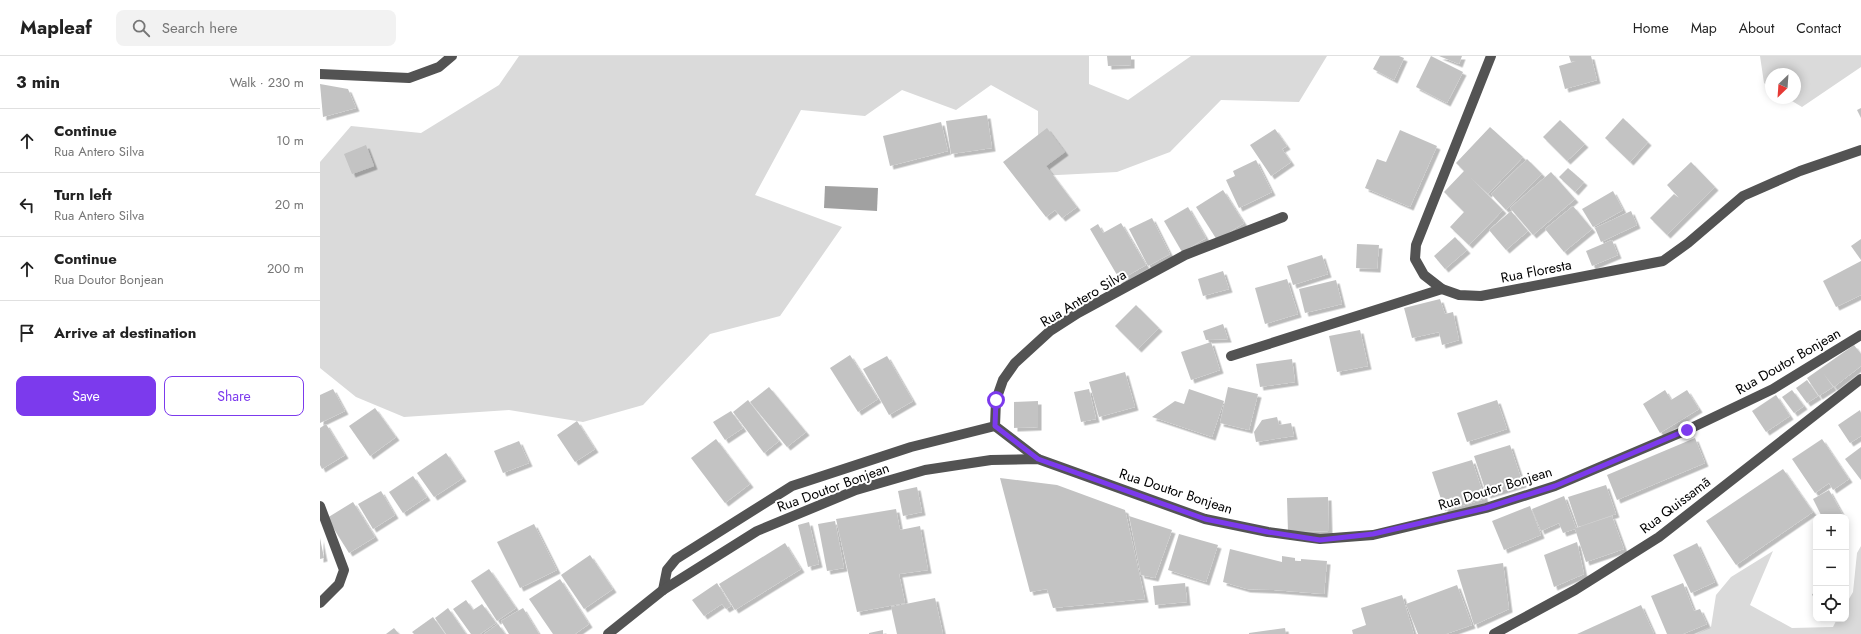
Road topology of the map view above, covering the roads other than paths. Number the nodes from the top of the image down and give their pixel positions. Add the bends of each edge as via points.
1 (452, 56) edge
2 (1490, 56) edge
3 (320, 74) edge
4 (1861, 150) edge
5 (1283, 217) dead end
6 (1442, 289) junction
7 (1861, 335) edge
8 (1231, 356) dead end
9 (1861, 379) edge
10 (995, 426) junction
11 (1038, 459) junction
12 (320, 506) edge
13 (663, 590) junction
14 (320, 603) edge
15 (608, 634) edge
16 (1494, 634) edge

1 - 3 street via 439,67 409,78
2 - 6 street, Rua Floresta via 1416,246 1415,260 1424,275
4 - 6 street, Rua Floresta via 1800,171 1743,196 1688,243 1663,260 1481,296 1459,295
5 - 10 street, Rua Antero Silva via 1185,255 1050,331 1015,363 1003,380 996,400
6 - 8 street
7 - 11 street, Rua Doutor Bonjean via 1773,389 1687,430 1562,483 1486,508 1373,534 1320,540 1205,519
9 - 16 street, Rua Quissamã via 1658,537 1575,590
10 - 11 street
10 - 13 street via 911,447 792,486 676,559 667,570
11 - 13 street, Rua Doutor Bonjean via 991,460 926,470 856,490 757,531
12 - 14 street via 344,570 339,584
13 - 15 street, Rua Doutor Bonjean

